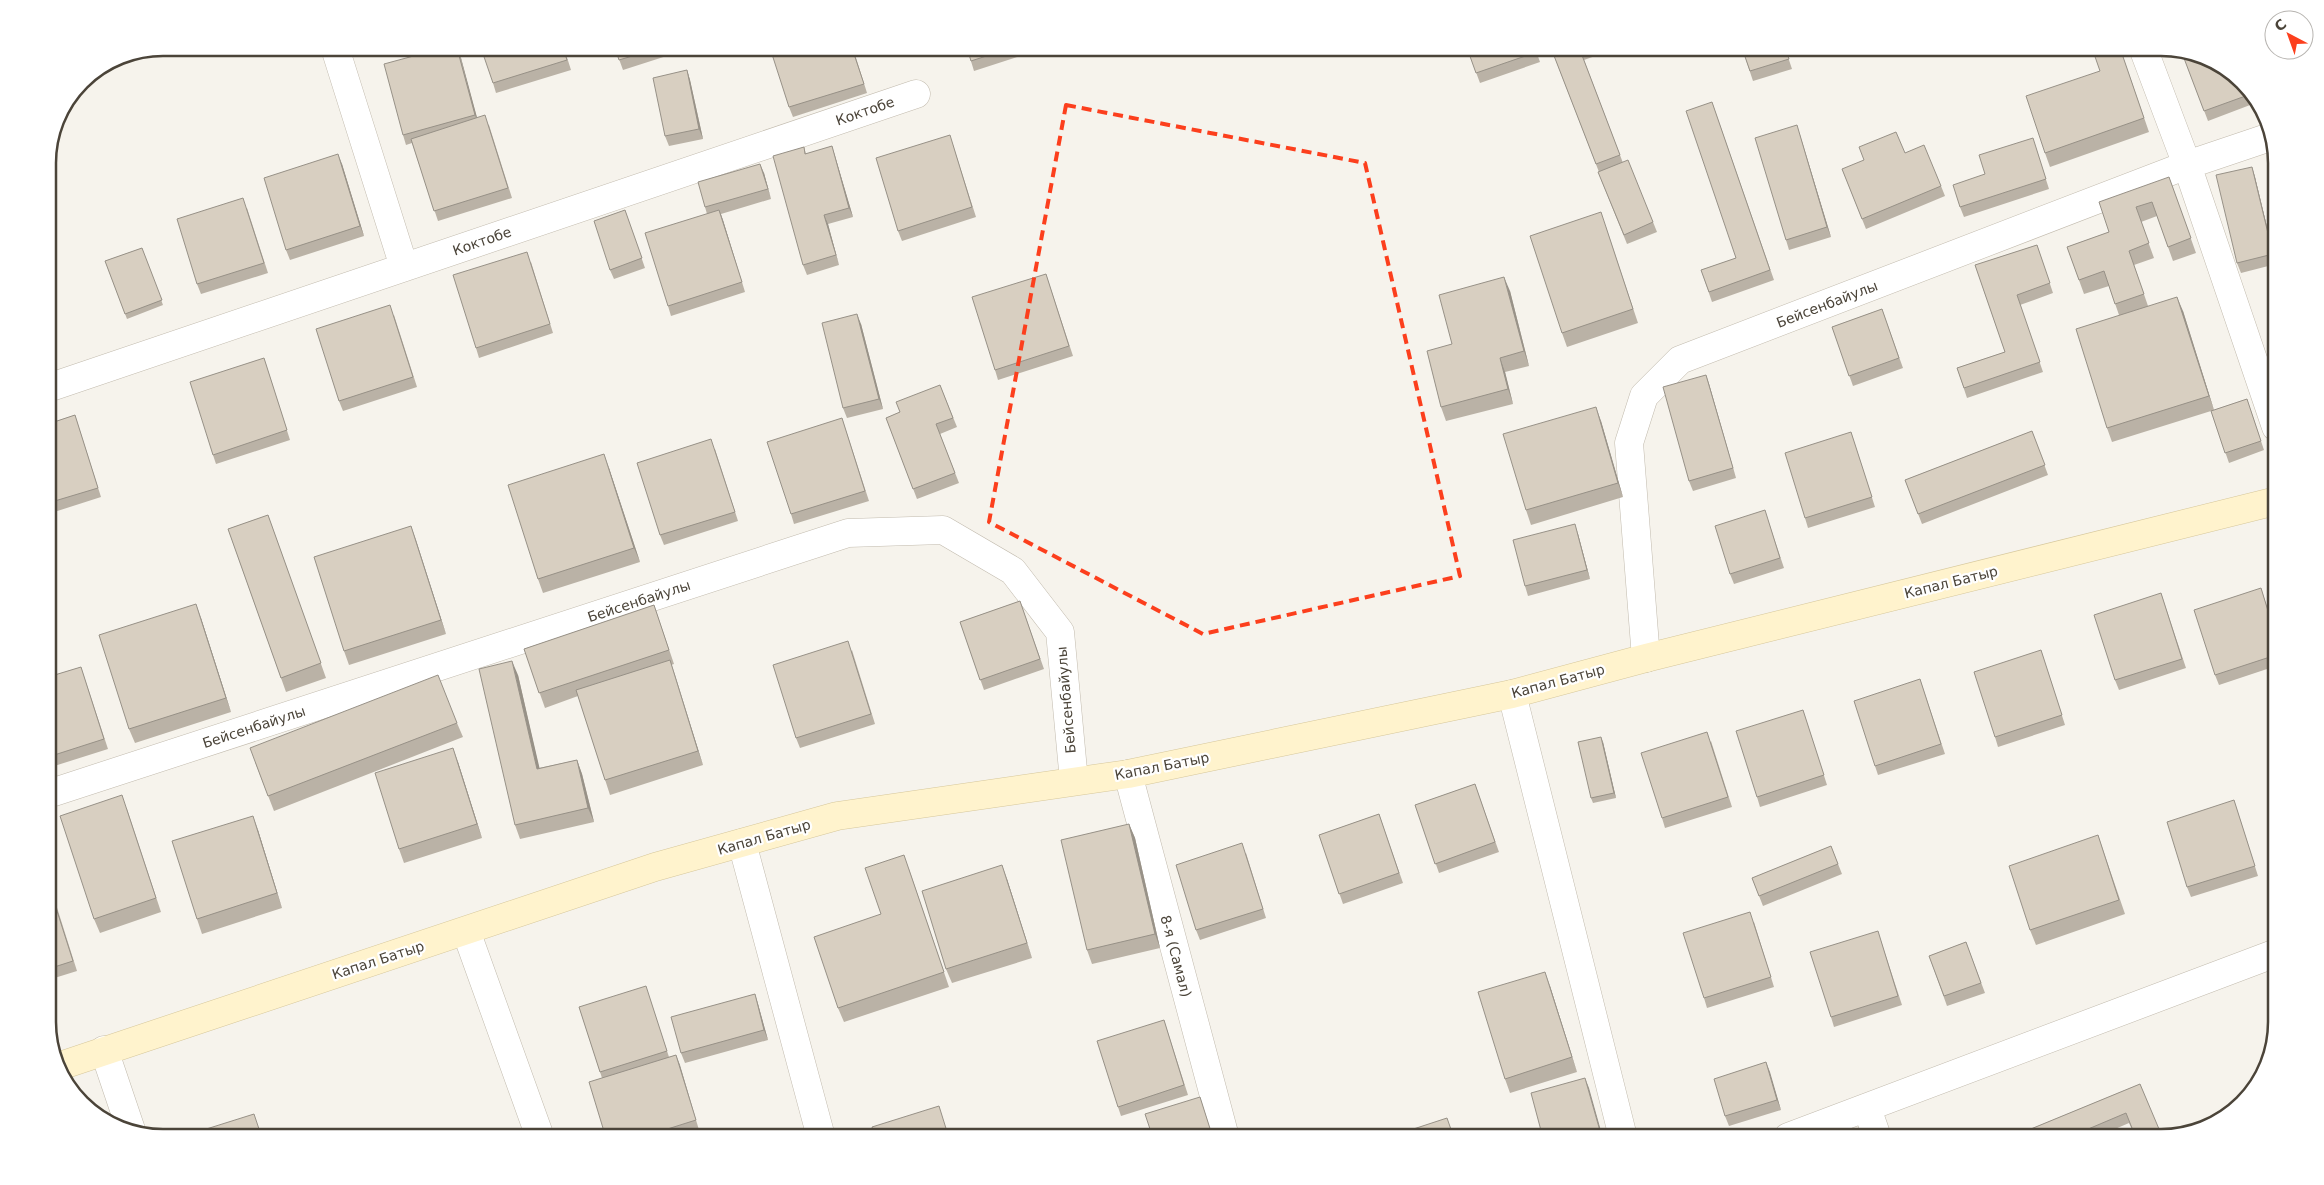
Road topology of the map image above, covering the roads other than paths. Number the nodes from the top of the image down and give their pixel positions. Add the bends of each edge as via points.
1 (338, 56) edge
2 (2146, 56) edge
3 (916, 94) dead end
4 (2265, 139) edge
5 (2187, 165) junction
6 (404, 267) junction
7 (56, 385) edge
8 (2268, 403) edge
9 (2268, 504) edge
10 (1646, 658) junction
11 (1512, 694) junction
12 (1128, 774) junction
13 (1074, 781) junction
14 (56, 791) edge
15 (742, 843) junction
16 (466, 931) junction
17 (2268, 956) edge
18 (104, 1050) junction
19 (65, 1064) edge
20 (1866, 1108) junction
21 (129, 1123) edge
22 (537, 1129) edge
23 (818, 1129) edge
24 (1223, 1129) edge
25 (1621, 1129) edge
26 (1811, 1129) edge
27 (1874, 1129) edge

1 - 6 street
2 - 5 street
3 - 6 street, Коктобе
4 - 5 street, Бейсенбайулы
5 - 8 street
5 - 10 street, Бейсенбайулы via 1680,360 1644,396 1629,443
6 - 7 street, Коктобе
9 - 10 main road, Капал Батыр
10 - 11 main road, Капал Батыр
11 - 12 main road, Капал Батыр
11 - 25 street
12 - 13 main road, Капал Батыр
12 - 24 street, 8-я (Самал)
13 - 14 street, Бейсенбайулы via 1060,632 1013,571 942,530 848,533
13 - 15 main road, Капал Батыр via 837,816
15 - 16 main road, Капал Батыр via 655,867
15 - 23 street
16 - 18 main road, Капал Батыр
16 - 22 street
17 - 20 street
18 - 19 main road, Капал Батыр
18 - 21 street
20 - 26 street
20 - 27 street

